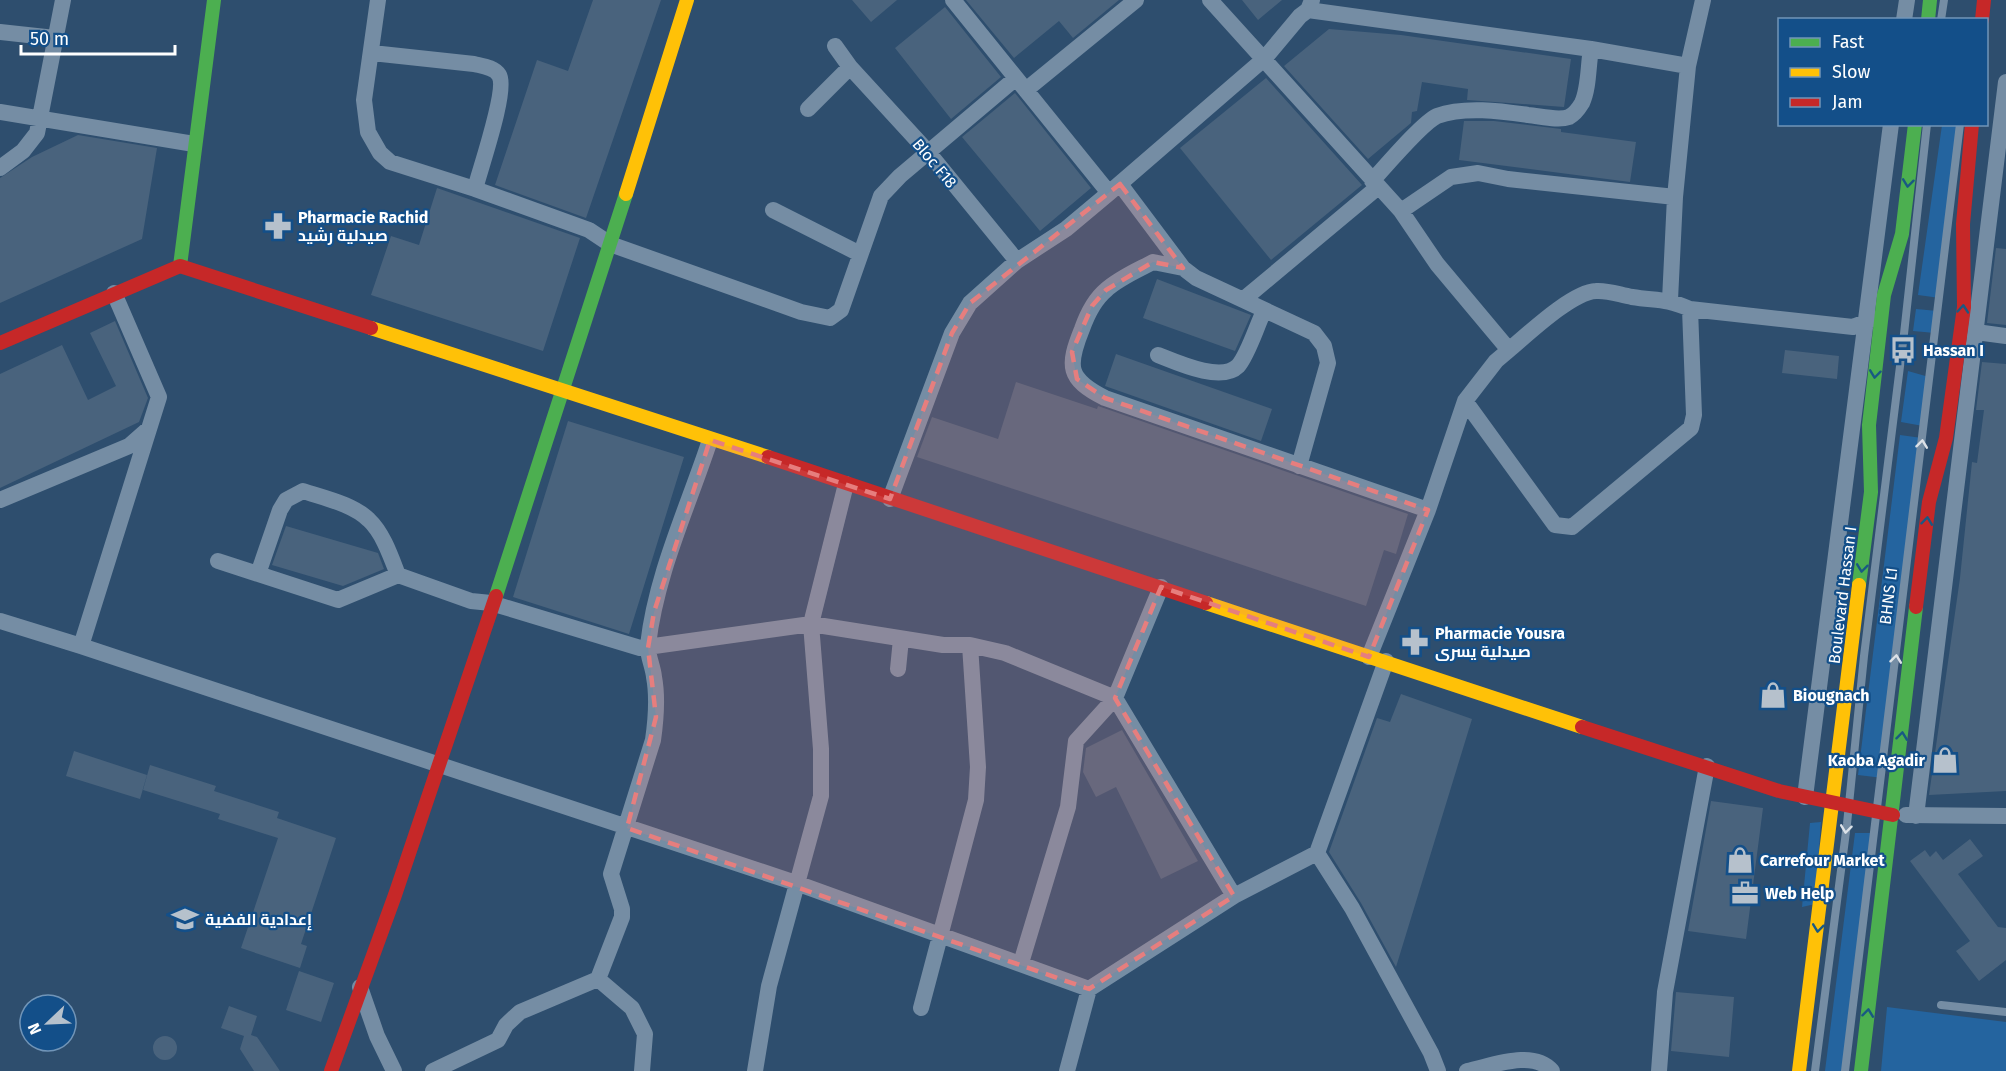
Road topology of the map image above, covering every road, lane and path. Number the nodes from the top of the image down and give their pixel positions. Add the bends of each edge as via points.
1 (63, 0) edge
2 (214, 0) edge
3 (378, 0) edge
4 (687, 0) edge
5 (953, 0) edge
6 (1136, 0) edge
7 (1210, 0) edge
8 (1703, 0) edge
9 (1907, 0) edge
10 (1930, 0) edge
11 (1944, 0) edge
12 (1975, 0) edge
13 (1984, 0) edge
14 (1310, 5) edge
15 (1904, 18) edge
16 (1928, 18) edge
17 (1941, 18) edge
18 (1972, 18) edge
19 (1982, 18) edge
20 (0, 32) edge
21 (55, 38) junction
22 (835, 46) dead end
23 (1592, 49) junction
24 (372, 53) junction
25 (1264, 59) junction
26 (1688, 66) junction
27 (850, 67) junction
28 (2006, 82) edge
29 (1022, 84) junction
30 (808, 109) dead end
31 (0, 112) edge
32 (40, 120) junction
33 (1891, 126) edge
34 (1915, 126) edge
35 (1927, 126) edge
36 (1960, 126) edge
37 (1972, 126) edge
38 (194, 144) junction
39 (928, 152) junction
40 (0, 168) edge
41 (1375, 184) junction
42 (475, 189) junction
43 (1115, 189) junction
44 (1675, 197) junction
45 (772, 210) dead end
46 (1401, 211) junction
47 (610, 244) junction
48 (860, 254) junction
49 (1017, 261) junction
50 (180, 266) junction
51 (1183, 268) junction
52 (114, 293) junction
53 (1244, 299) junction
54 (1670, 300) junction
55 (1690, 309) junction
56 (1264, 311) junction
57 (1882, 314) junction
58 (1866, 322) junction
59 (1976, 332) junction
60 (2006, 336) edge
61 (0, 343) edge
62 (1509, 350) junction
63 (1158, 355) dead end
64 (562, 389) junction
65 (1465, 401) junction
66 (1862, 417) junction
67 (147, 430) junction
68 (710, 440) junction
69 (1299, 466) junction
70 (846, 484) junction
71 (890, 499) junction
72 (0, 500) edge
73 (1428, 510) junction
74 (218, 561) dead end
75 (258, 574) junction
76 (398, 575) junction
77 (1161, 587) junction
78 (491, 603) junction
79 (0, 621) edge
80 (811, 624) junction
81 (901, 639) junction
82 (970, 645) junction
83 (81, 646) junction
84 (648, 648) junction
85 (1369, 657) junction
86 (1386, 661) junction
87 (898, 669) dead end
88 (1114, 698) junction
89 (438, 765) junction
90 (1707, 766) junction
91 (1805, 797) junction
92 (1833, 803) junction
93 (1848, 806) junction
94 (1885, 813) junction
95 (1916, 816) junction
96 (2003, 818) edge
97 (627, 828) junction
98 (1317, 853) junction
99 (796, 883) junction
100 (1234, 896) junction
101 (940, 933) junction
102 (1021, 963) junction
103 (598, 979) junction
104 (360, 987) junction
105 (1089, 989) junction
106 (1941, 1005) dead end
107 (921, 1008) dead end
108 (2006, 1012) edge
109 (331, 1071) edge
110 (394, 1071) edge
111 (433, 1071) edge
112 (642, 1071) edge
113 (754, 1071) edge
114 (1067, 1071) edge
115 (1438, 1071) edge
116 (1467, 1071) edge
117 (1552, 1071) edge
118 (1659, 1071) edge
119 (1799, 1071) edge
120 (1815, 1071) edge
121 (1845, 1071) edge
122 (1861, 1071) edge

1 - 21 street
2 - 38 street
3 - 24 street
4 - 47 street
5 - 29 street
6 - 29 street
7 - 25 street
8 - 26 street
9 - 15 street
10 - 16 street
11 - 17 lane
12 - 18 lane
13 - 19 street
14 - 23 street
14 - 25 street
20 - 21 street
21 - 32 street
22 - 27 street, Bloc F18
23 - 26 street
23 - 41 street via 1584,97 1570,116 1505,112 1441,115 1402,148
24 - 42 street via 364,100 374,147 390,162
24 - 42 street via 474,64 498,73 501,95
25 - 41 street
25 - 43 street
26 - 44 street
27 - 30 street
27 - 39 street, Bloc F18
28 - 59 street
29 - 39 street
29 - 43 street
31 - 32 street
32 - 38 street
32 - 40 street via 37,133 23,151
33 - 58 street
34 -> 57 street, Boulevard Hassan I via 1902,234 1887,279
35 - 93 lane, BHNS L1
94 -> 36 lane, BHNS L1
94 -> 37 street via 1929,502 1946,438 1964,308 1963,224
38 - 50 street
39 - 48 street via 881,196
39 - 49 street, Bloc F18
41 - 46 street
41 - 53 street
42 - 47 street via 589,230
43 - 49 street via 1066,229
43 - 51 street
44 - 46 street via 1478,173 1451,177
44 - 54 street
45 - 48 street
46 - 62 street via 1437,264
47 - 48 street via 801,312 830,318 841,310
47 - 64 street
49 - 71 street via 982,291 961,316
50 - 52 street
50 - 64 street
51 - 53 street via 1196,278
51 - 69 street via 1153,261 1106,290 1092,306 1072,352 1071,366 1077,379 1105,398
52 - 61 street
52 - 67 street via 142,365 158,393
53 - 56 street
54 - 55 street
54 - 62 street via 1597,291 1584,293
55 - 58 street via 1853,327
55 - 65 street via 1694,415 1691,428 1572,527 1555,525
56 - 63 street via 1240,362 1232,369 1198,369
56 - 69 street via 1314,333 1324,346 1328,363
57 - 58 street
57 -> 66 street, Boulevard Hassan I
58 - 66 street
59 - 60 street
59 - 95 street
62 - 65 street
64 - 68 street
64 - 78 street
65 - 73 street
66 - 91 street
66 -> 92 street, Boulevard Hassan I via 1871,492
67 - 72 street via 129,446
67 - 83 street
68 - 70 street
68 - 84 street via 665,568
69 - 73 street
70 - 71 street
70 - 80 street
71 - 77 street
73 - 85 street
74 - 75 street
75 - 76 street via 338,600
75 - 76 street via 280,510 286,500 303,491 370,520
76 - 78 street via 471,601
77 - 85 street
77 - 88 street
78 - 84 street
78 - 89 street
79 - 83 street
80 - 81 street
80 - 84 street
80 - 99 street via 822,776 819,804
81 - 82 street
81 - 87 street
82 - 88 street via 1005,653
82 - 101 street via 978,787
83 - 89 street
84 - 97 street via 656,717
85 - 86 street
86 - 90 street
86 - 98 street
88 - 100 street
88 - 102 street via 1076,741 1068,807
89 - 97 street
89 - 104 street
90 - 91 street
90 - 118 street via 1665,992
91 - 92 street
92 - 93 street
92 -> 119 street, Boulevard Hassan I
93 - 94 street
93 -> 120 lane, BHNS L1
94 - 95 street
94 - 121 lane, BHNS L1
122 -> 94 street
95 - 96 street
97 - 99 street
97 - 103 street via 611,877 622,914
98 - 100 street
98 - 115 street via 1352,908
99 - 101 street
99 - 113 street
100 - 105 street
101 - 102 street
101 - 107 street
102 - 105 street
103 - 111 street via 520,1012 498,1040
103 - 112 street via 632,1008 645,1034
104 - 109 street
104 - 110 street
105 - 114 street
106 - 108 lane
116 - 117 street via 1530,1059 1544,1062

